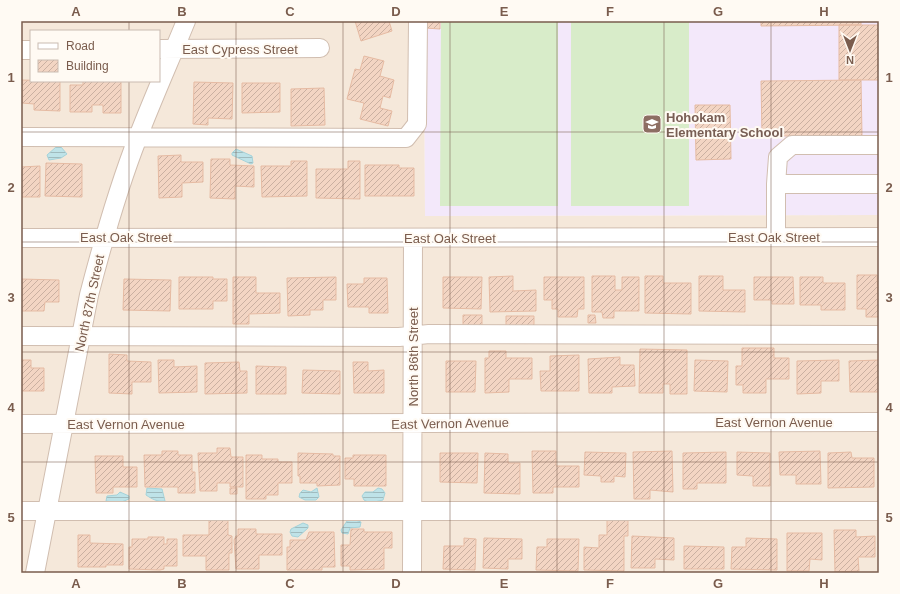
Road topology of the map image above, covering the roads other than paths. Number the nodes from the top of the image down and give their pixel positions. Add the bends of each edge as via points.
1 (186, 21) edge
2 (418, 21) edge
3 (320, 48) dead end
4 (167, 49) edge
5 (160, 70) edge
6 (156, 82) edge
7 (138, 137) junction
8 (21, 138) edge
9 (879, 145) edge
10 (776, 184) junction
11 (879, 184) edge
12 (776, 237) junction
13 (879, 237) edge
14 (21, 238) edge
15 (105, 238) junction
16 (414, 238) junction
17 (414, 335) junction
18 (879, 335) edge
19 (21, 336) edge
20 (82, 336) junction
21 (879, 422) edge
22 (412, 423) junction
23 (21, 424) edge
24 (64, 424) junction
25 (21, 511) edge
26 (412, 511) junction
27 (879, 511) edge
28 (47, 512) junction
29 (35, 573) edge
30 (412, 573) edge

1 - 4 street, North 87th Street
2 - 7 street via 417,124 406,138
3 - 4 street, East Cypress Street
4 - 5 street, North 87th Street
6 - 7 street, North 87th Street
7 - 8 street
7 - 15 street, North 87th Street
9 - 10 street via 792,145 778,157
10 - 11 street
10 - 12 street
12 - 13 street, East Oak Street
12 - 16 street, East Oak Street
14 - 15 street, East Oak Street
15 - 16 street, East Oak Street
15 - 20 street, North 87th Street via 89,295
16 - 17 street, North 86th Street
17 - 18 street
17 - 20 street
17 - 22 street, North 86th Street
19 - 20 street
20 - 24 street, North 87th Street
21 - 22 street, East Vernon Avenue
22 - 24 street, East Vernon Avenue
22 - 26 street, North 86th Street
23 - 24 street, East Vernon Avenue
24 - 28 street, North 87th Street
25 - 28 street
26 - 27 street
26 - 28 street
26 - 30 street, North 86th Street
28 - 29 street, North 87th Street

